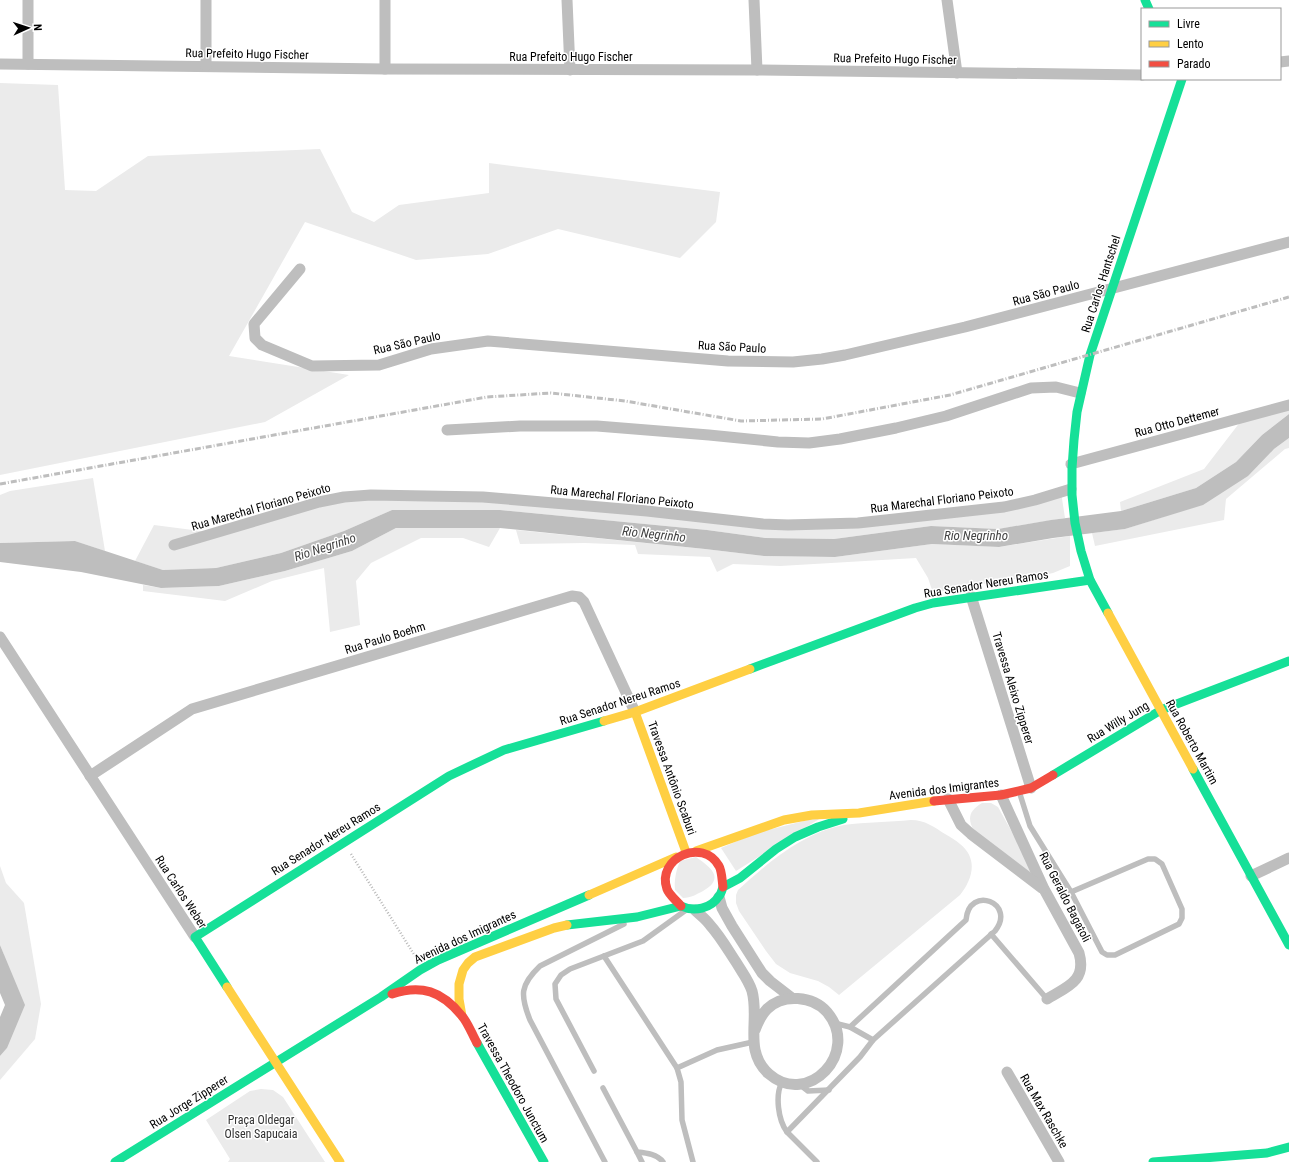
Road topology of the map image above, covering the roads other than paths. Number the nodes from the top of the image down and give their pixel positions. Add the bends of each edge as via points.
1 (28, 0) edge
2 (206, 0) edge
3 (384, 0) edge
4 (568, 0) edge
5 (754, 0) edge
6 (947, 0) edge
7 (0, 64) edge
8 (28, 64) junction
9 (206, 66) junction
10 (386, 69) junction
11 (570, 70) junction
12 (757, 70) junction
13 (957, 73) junction
14 (1141, 75) edge
15 (1182, 80) edge
16 (1289, 242) edge
17 (300, 270) dead end
18 (1112, 289) junction
19 (1080, 393) junction
20 (1289, 406) edge
21 (448, 430) dead end
22 (1071, 464) junction
23 (1070, 489) junction
24 (174, 545) dead end
25 (1080, 548) joint
26 (1090, 580) junction
27 (971, 596) junction
28 (0, 637) edge
29 (1289, 661) edge
30 (1161, 710) junction
31 (635, 712) junction
32 (90, 776) junction
33 (1031, 788) junction
34 (1019, 791) junction
35 (1001, 795) junction
36 (948, 800) junction
37 (859, 813) junction
38 (696, 851) junction
39 (686, 852) junction
40 (676, 857) junction
41 (1289, 858) edge
42 (1251, 876) junction
43 (1044, 889) junction
44 (721, 892) junction
45 (1071, 892) junction
46 (688, 908) junction
47 (636, 917) junction
48 (991, 934) junction
49 (195, 937) junction
50 (1289, 945) edge
51 (604, 956) junction
52 (475, 957) joint
53 (381, 997) junction
54 (792, 998) junction
55 (1047, 999) joint
56 (462, 1016) junction
57 (834, 1023) junction
58 (850, 1027) junction
59 (755, 1030) junction
60 (873, 1040) junction
61 (753, 1042) junction
62 (275, 1062) junction
63 (677, 1068) junction
64 (594, 1070) dead end
65 (1007, 1072) dead end
66 (782, 1082) junction
67 (799, 1084) junction
68 (603, 1088) dead end
69 (829, 1090) junction
70 (786, 1132) junction
71 (1289, 1147) edge
72 (637, 1152) junction
73 (115, 1162) edge
74 (340, 1162) edge
75 (544, 1162) edge
76 (605, 1162) edge
77 (642, 1162) edge
78 (664, 1162) edge
79 (693, 1162) edge
80 (816, 1162) edge
81 (1059, 1162) edge
82 (1152, 1162) edge

1 - 8 street
2 - 9 street
3 - 10 street
4 - 11 street
5 - 12 street
6 - 13 street
7 - 8 street, Rua Prefeito Hugo Fischer
8 - 9 street, Rua Prefeito Hugo Fischer
9 - 10 street, Rua Prefeito Hugo Fischer
10 - 11 street, Rua Prefeito Hugo Fischer
11 - 12 street, Rua Prefeito Hugo Fischer
12 - 13 street, Rua Prefeito Hugo Fischer
13 - 14 street, Rua Prefeito Hugo Fischer
15 - 18 main road, Rua Carlos Hantschel
16 - 18 street, Rua São Paulo
17 - 18 street, Rua São Paulo via 254,324 255,338 262,345 312,366 379,364 431,349 488,341 728,361 808,361 965,328
18 - 19 main road, Rua Carlos Hantschel
19 - 21 street via 1056,387 1031,388 946,416 847,438 809,443 597,426 520,426
19 - 22 main road, Rua Carlos Hantschel
20 - 22 street, Rua Otto Dettemer
22 - 23 main road, Rua Carlos Hantschel
23 - 24 street, Rua Marechal Floriano Peixoto via 1004,507 858,523 788,526 483,497 371,494 319,502
23 - 25 main road, Rua Carlos Hantschel
25 - 26 main road, Rua Roberto Martim
26 - 27 main road, Rua Senador Nereu Ramos
26 - 30 main road, Rua Roberto Martim
27 - 31 main road, Rua Senador Nereu Ramos via 915,608
27 - 33 street, Travessa Aleixo Zipperer
28 - 32 street, Rua Carlos Weber
29 - 30 main road, Rua Willy Jung
30 - 33 main road, Rua Willy Jung
30 - 42 main road, Rua Roberto Martim
31 - 32 street, Rua Paulo Boehm via 584,602 579,597 572,596 192,709
31 - 39 main road, Travessa Antônio Scaburi
31 - 49 main road, Rua Senador Nereu Ramos via 504,750 448,776
32 - 49 street, Rua Carlos Weber
33 - 34 main road, Avenida dos Imigrantes
34 - 35 main road, Avenida dos Imigrantes
34 - 45 lane via 1030,826
35 - 36 main road, Avenida dos Imigrantes
35 - 43 street, Rua Geraldo Bagatoli
36 - 37 main road, Avenida dos Imigrantes
36 - 43 street via 961,824 971,834
37 - 38 main road, Avenida dos Imigrantes via 812,815 784,820
37 - 44 main road, Avenida dos Imigrantes via 795,838 776,849
38 - 39 main road
38 - 44 main road via 706,853 715,859 720,867 724,877
39 - 40 main road
40 - 46 main road via 665,877 666,889 672,899
40 - 53 main road, Avenida dos Imigrantes via 438,960
41 - 42 street
42 - 50 main road, Rua Roberto Martim
43 - 55 street, Rua Geraldo Bagatoli via 1082,963 1075,981
44 - 46 main road, Avenida dos Imigrantes via 712,904 704,908
44 - 54 street via 722,908 762,972
45 - 45 lane via 1102,952 1107,955 1115,955 1180,924 1182,918 1182,909 1162,864 1155,860 1148,860
46 - 47 main road, Avenida dos Imigrantes
46 - 51 lane via 644,941
46 - 59 street via 711,925 749,982 753,993
47 - 52 main road, Avenida dos Imigrantes via 569,924
47 - 76 lane via 540,966 530,975 523,989 524,1005 530,1020
48 - 55 lane
48 - 58 lane via 999,925 1000,911 990,901 976,902 970,907 966,920
48 - 60 lane
49 - 62 main road, Rua Carlos Weber
51 - 63 lane
51 - 64 lane via 570,969 555,984 556,999
52 - 56 main road, Travessa Theodoro Junctum via 461,972 458,983
53 - 56 main road, Travessa Theodoro Junctum via 412,989 431,991 446,1000
53 - 62 main road, Avenida dos Imigrantes
54 - 57 street via 805,999 817,1004 827,1012
54 - 59 street via 780,1001 769,1008 760,1018
56 - 75 main road, Travessa Theodoro Junctum
57 - 58 lane
57 - 67 street via 838,1047 834,1059 818,1078
58 - 60 lane
59 - 61 street
60 - 69 lane
61 - 63 lane via 717,1050
61 - 66 street via 755,1055 761,1066
62 - 73 main road, Rua Jorge Zipperer
62 - 74 main road, Rua Carlos Weber
63 - 79 lane via 681,1082 682,1120
65 - 81 street, Rua Max Raschke
66 - 67 street
66 - 70 lane via 779,1088 780,1116
67 - 69 lane via 808,1091
68 - 72 lane
69 - 70 lane
70 - 80 lane
71 - 82 main road via 1267,1154
72 - 77 lane
72 - 78 lane via 651,1154

